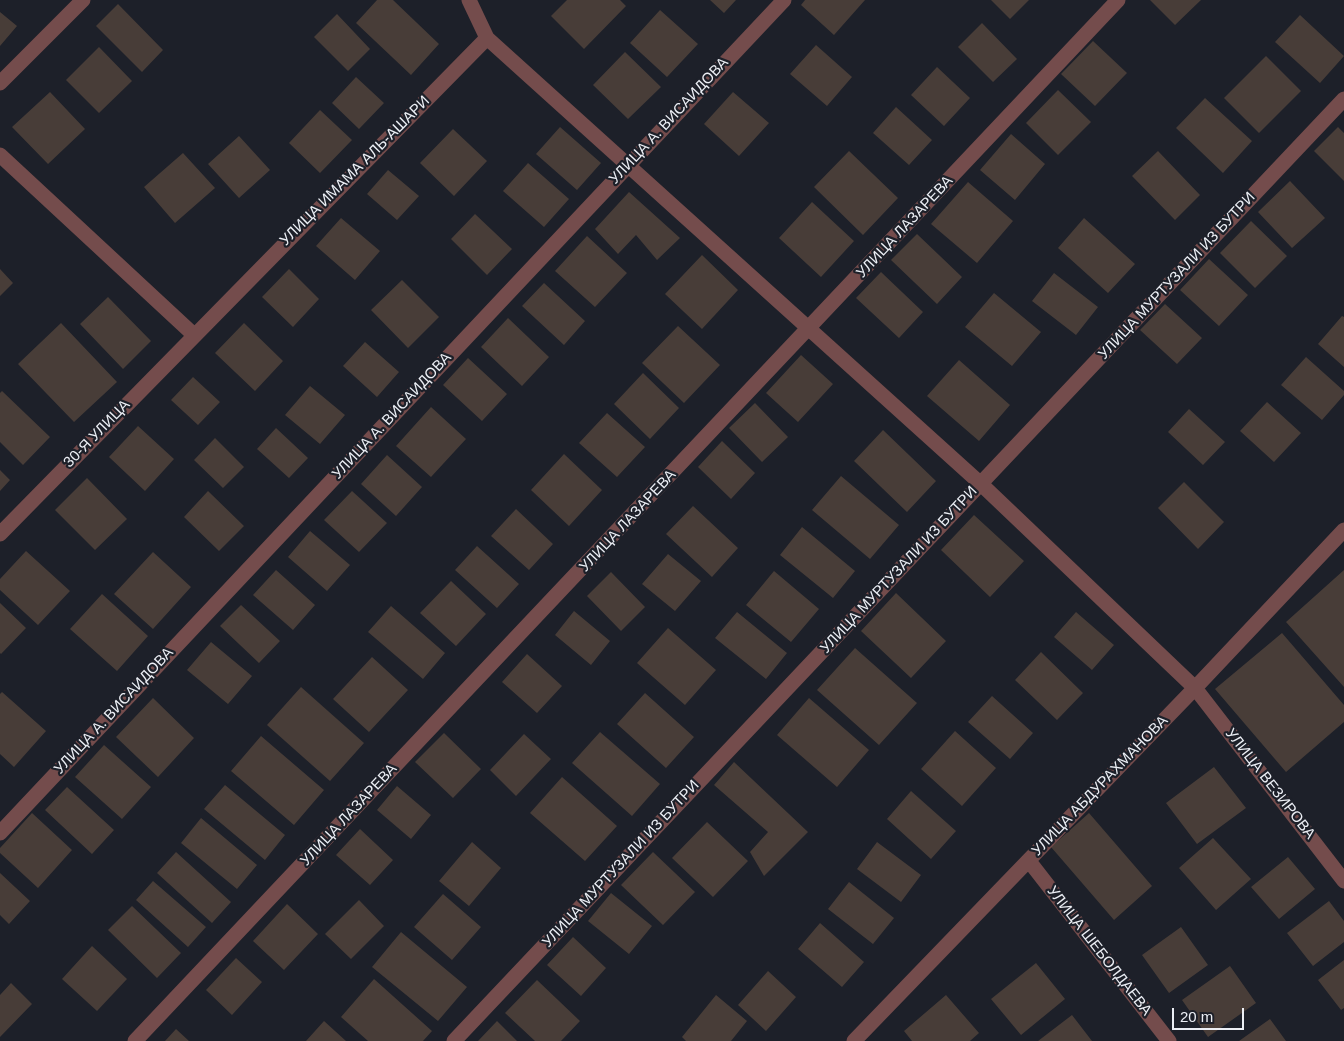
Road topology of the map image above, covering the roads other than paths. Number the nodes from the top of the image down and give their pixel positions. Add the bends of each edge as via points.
1 (83, 0) edge
2 (469, 0) edge
3 (784, 0) edge
4 (1118, 0) edge
5 (486, 38) junction
6 (0, 83) edge
7 (1344, 99) edge
8 (628, 164) junction
9 (3, 165) edge
10 (809, 330) junction
11 (194, 335) junction
12 (981, 484) junction
13 (1344, 530) edge
14 (0, 534) edge
15 (1195, 688) junction
16 (0, 833) edge
17 (1028, 861) junction
18 (1344, 881) edge
19 (862, 1038) edge
20 (136, 1041) edge
21 (454, 1041) edge
22 (1169, 1041) edge

1 - 6 street
2 - 5 street
3 - 8 street, УЛИЦА А. ВИСАИДОВА
4 - 10 street, УЛИЦА ЛАЗАРЕВА
5 - 8 street, УЛИЦА ВЕЗИРОВА
5 - 11 street, УЛИЦА ИМАМА АЛЬ-АШАРИ
7 - 12 street, УЛИЦА МУРТУЗАЛИ ИЗ БУТРИ
8 - 10 street, УЛИЦА ВЕЗИРОВА
8 - 16 street, УЛИЦА А. ВИСАИДОВА
9 - 11 street
10 - 12 street, УЛИЦА ВЕЗИРОВА
10 - 20 street, УЛИЦА ЛАЗАРЕВА
11 - 14 street, 30-Я УЛИЦА
12 - 15 street, УЛИЦА ВЕЗИРОВА
12 - 21 street, УЛИЦА МУРТУЗАЛИ ИЗ БУТРИ
13 - 15 street, УЛИЦА АБДУРАХМАНОВА
15 - 17 street, УЛИЦА АБДУРАХМАНОВА
15 - 18 street, УЛИЦА ВЕЗИРОВА
17 - 19 street, УЛИЦА АБДУРАХМАНОВА
17 - 22 street, УЛИЦА ШЕБОЛДАЕВА

